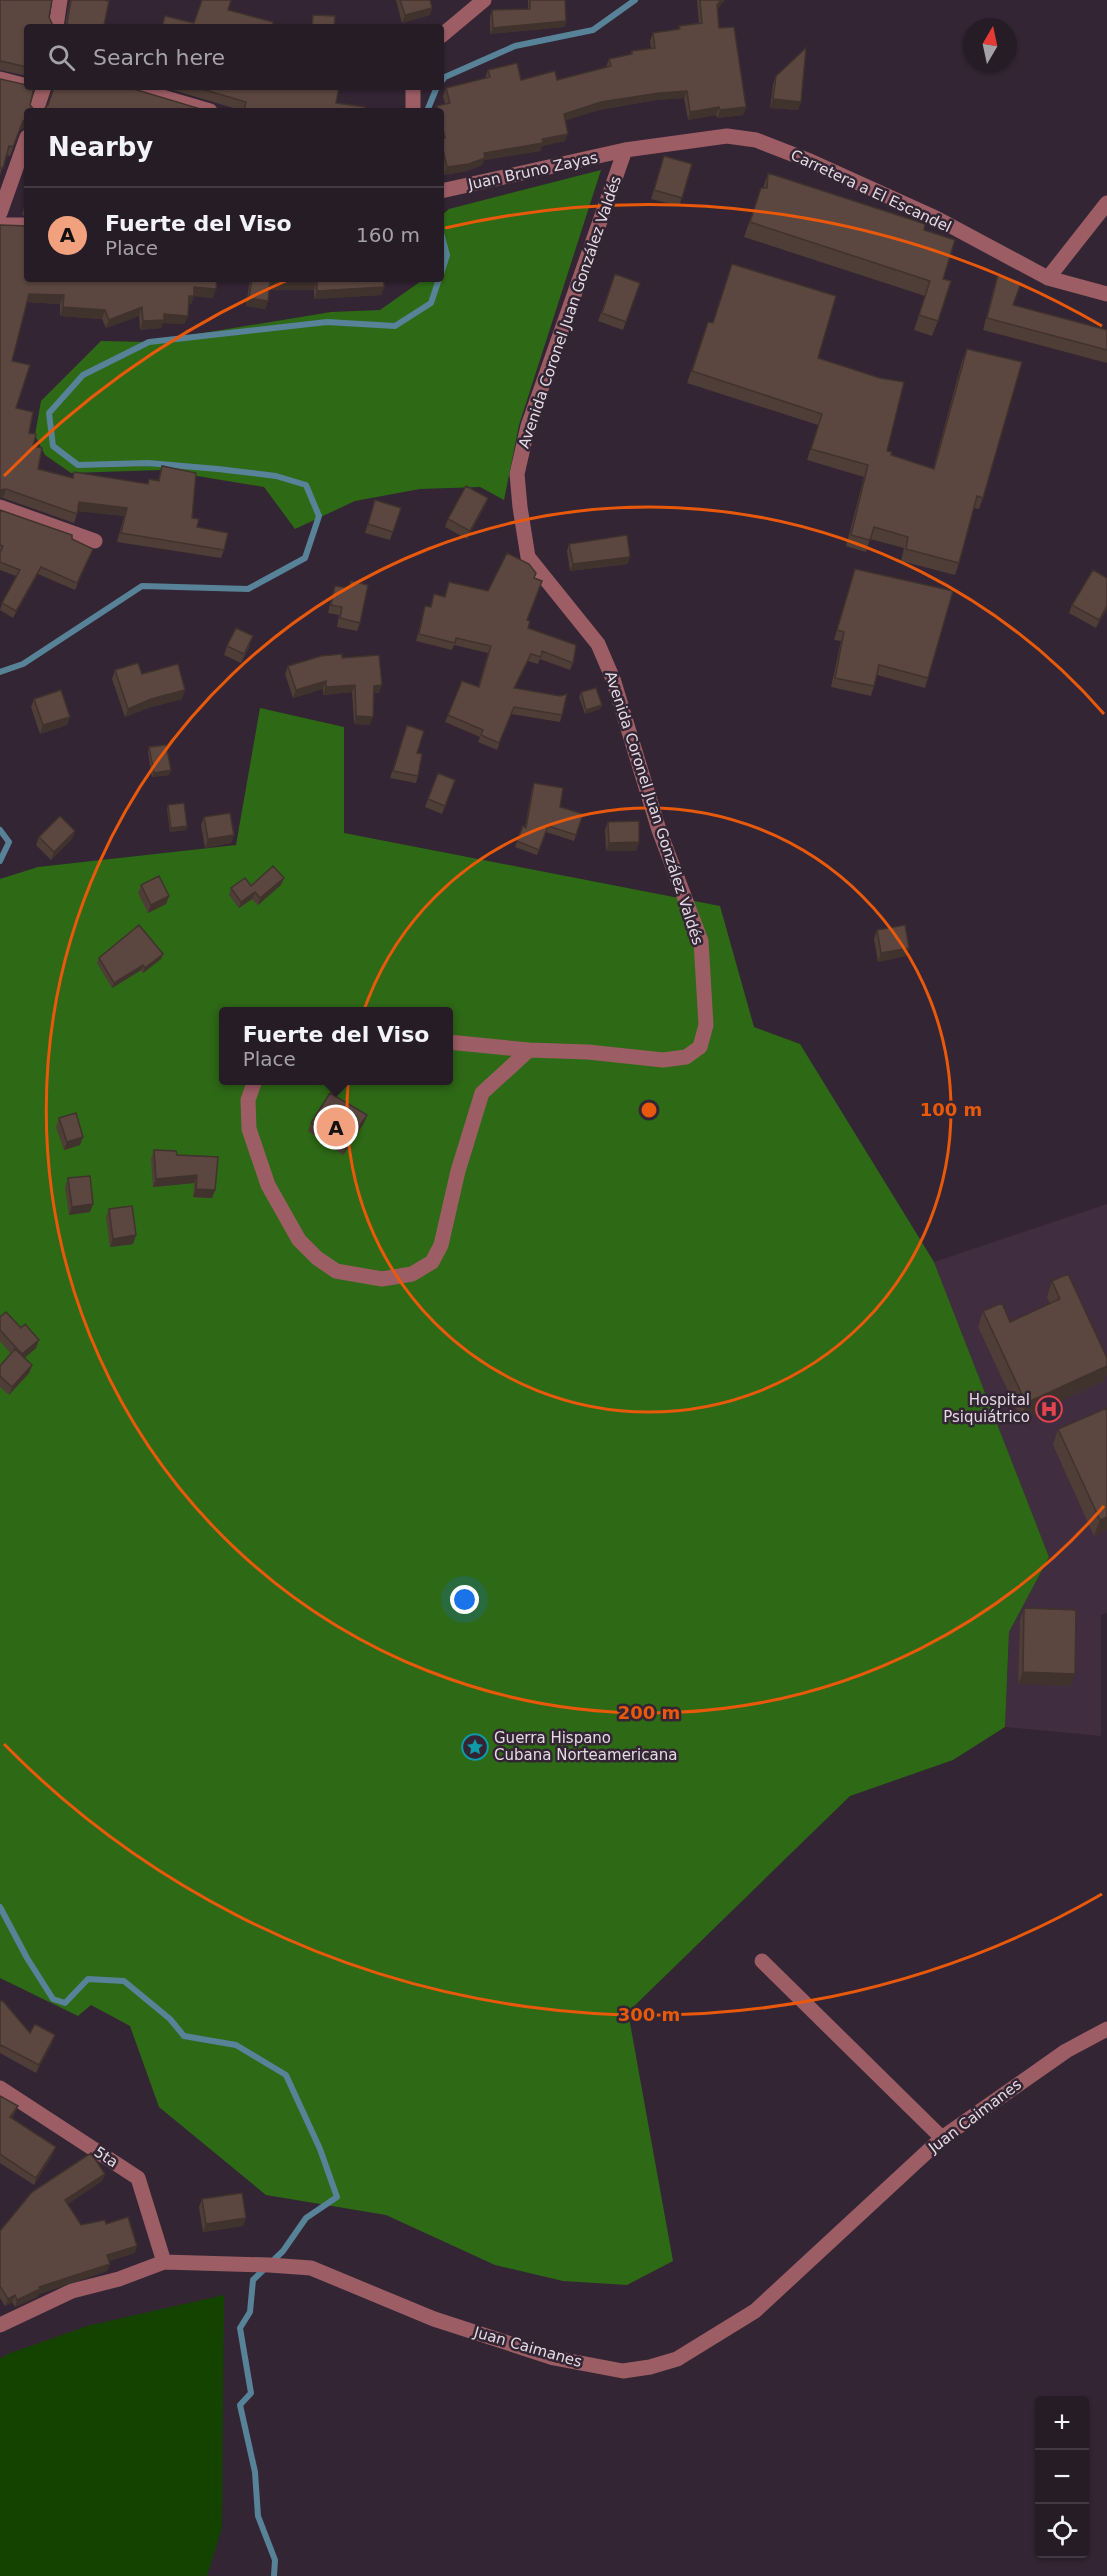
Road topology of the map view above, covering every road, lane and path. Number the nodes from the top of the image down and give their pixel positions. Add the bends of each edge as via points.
1 (60, 0) edge
2 (484, 0) edge
3 (56, 24) edge
4 (444, 33) edge
5 (0, 79) edge
6 (24, 85) edge
7 (40, 90) edge
8 (138, 90) edge
9 (413, 90) edge
10 (37, 108) edge
11 (200, 108) edge
12 (413, 108) edge
13 (24, 145) edge
14 (625, 150) junction
15 (444, 191) edge
16 (1107, 203) edge
17 (0, 213) edge
18 (0, 225) edge
19 (24, 225) edge
20 (1048, 278) junction
21 (1107, 294) edge
22 (0, 507) edge
23 (95, 541) dead end
24 (453, 1042) edge
25 (529, 1050) junction
26 (253, 1085) edge
27 (762, 1960) dead end
28 (1107, 2029) edge
29 (0, 2088) edge
30 (942, 2138) junction
31 (164, 2262) junction
32 (0, 2325) edge

1 - 3 street
2 - 4 street
5 - 6 street
7 - 10 street
8 - 11 street
9 - 12 street
13 - 17 street
14 - 15 street, Juan Bruno Zayas
14 - 20 street, Carretera a El Escandel via 727,136 756,140 810,160 936,218
14 - 25 street, Avenida Coronel Juan González Valdés via 528,426 517,474 520,507 528,557 598,644 613,679 658,830 701,941 706,1025 700,1047 686,1057 663,1060
16 - 20 street
18 - 19 street
20 - 21 street, Carretera a El Escandel
22 - 23 street
24 - 25 street, Avenida Coronel Juan González Valdés
25 - 26 street via 482,1093 441,1245 432,1262 412,1274 382,1279 336,1271 299,1240 268,1185 249,1129 248,1100
27 - 30 street
28 - 30 street, Juan Caimanes via 1066,2051
29 - 31 street, 5ta via 138,2178
30 - 31 street, Juan Caimanes via 755,2311 678,2359 650,2367 623,2371 554,2358 434,2319 311,2268
31 - 32 street, Juan Caimanes via 119,2279 72,2290

